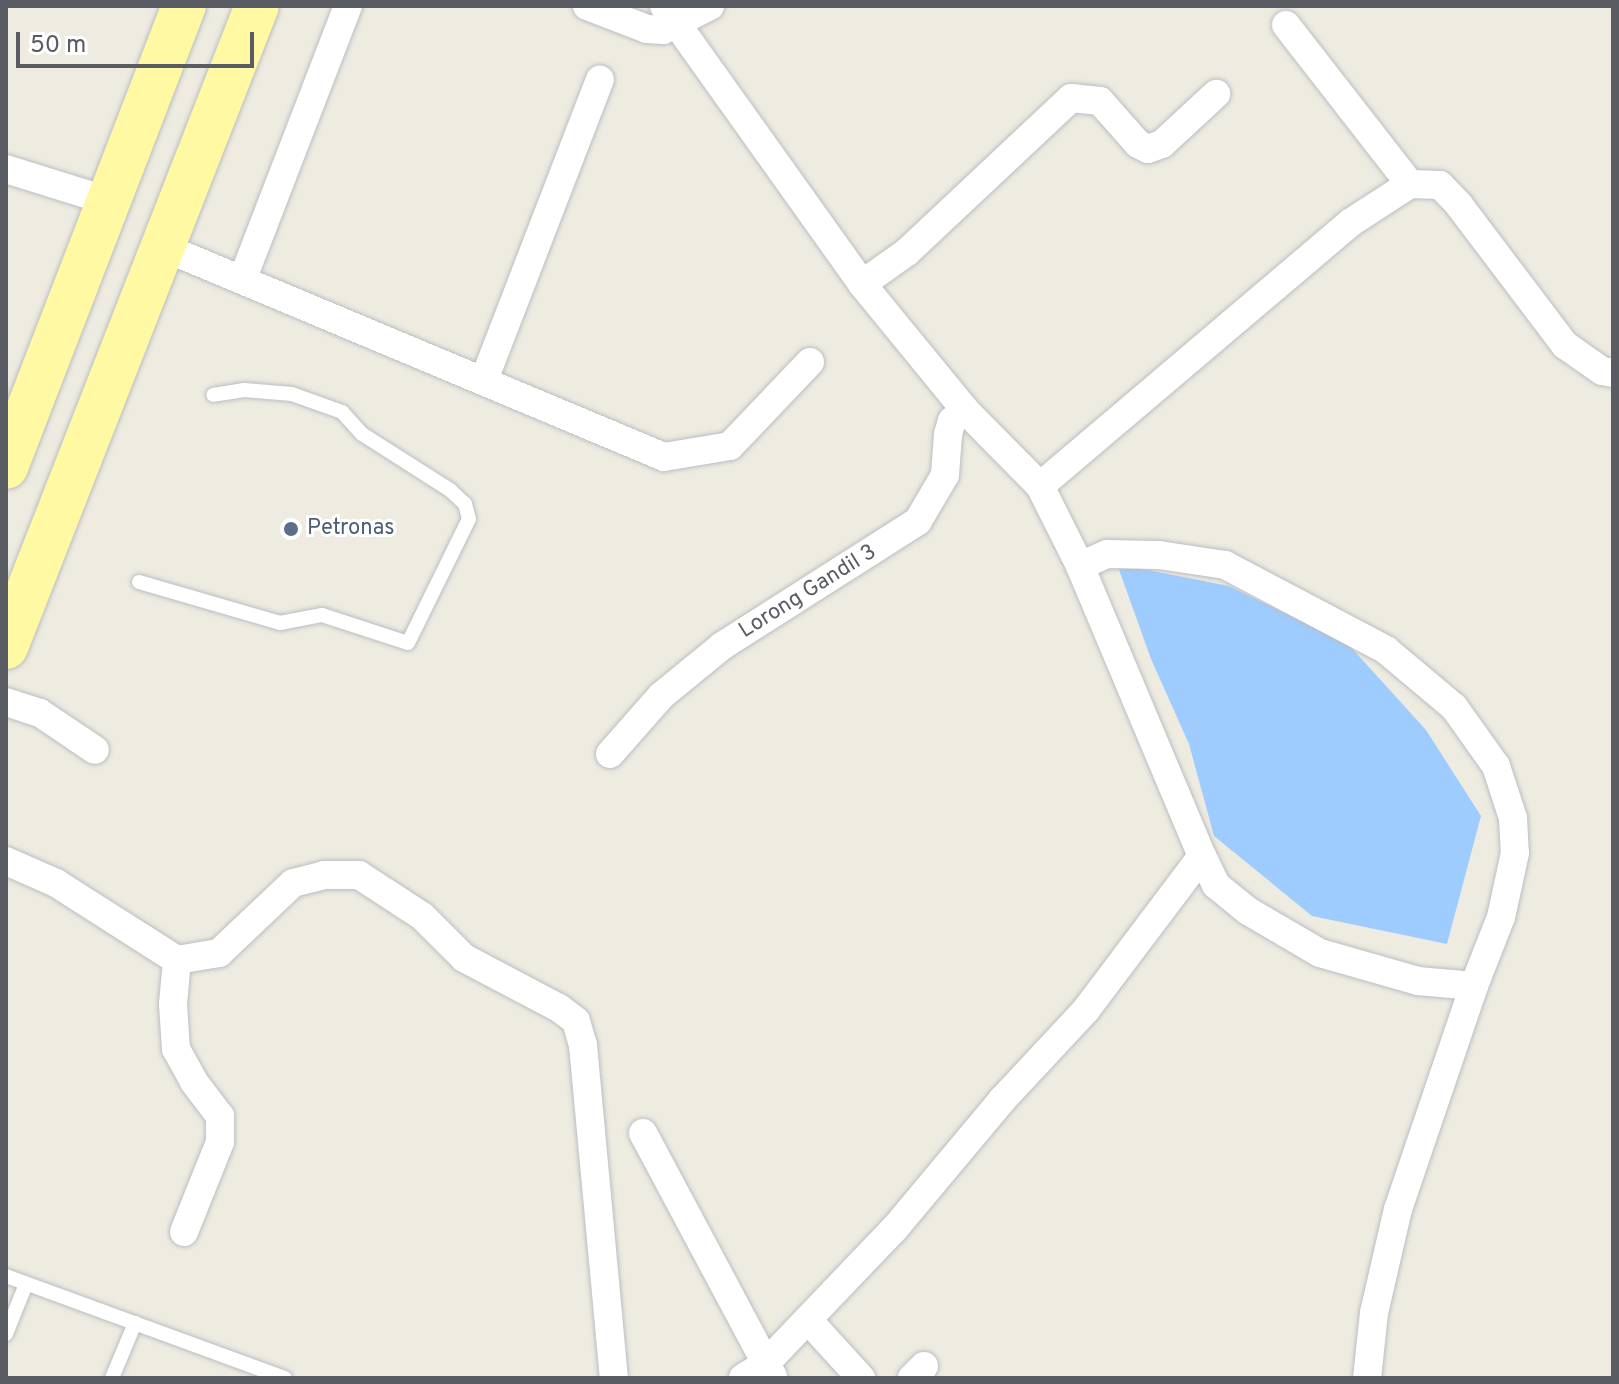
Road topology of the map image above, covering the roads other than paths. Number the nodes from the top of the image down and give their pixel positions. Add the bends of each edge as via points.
1 (184, 6) edge
2 (257, 6) edge
3 (348, 6) edge
4 (587, 6) edge
5 (710, 6) edge
6 (671, 14) edge
7 (1286, 25) dead end
8 (600, 80) dead end
9 (1216, 94) dead end
10 (6, 169) edge
11 (1410, 184) junction
12 (109, 201) junction
13 (163, 247) junction
14 (243, 278) junction
15 (862, 284) junction
16 (810, 362) dead end
17 (1613, 373) edge
18 (484, 380) junction
19 (213, 395) dead end
20 (965, 410) junction
21 (6, 467) edge
22 (1040, 486) junction
23 (1080, 566) junction
24 (139, 582) dead end
25 (6, 647) edge
26 (6, 702) edge
27 (95, 750) dead end
28 (610, 754) dead end
29 (1202, 856) junction
30 (6, 861) edge
31 (177, 960) junction
32 (1474, 986) junction
33 (643, 1133) dead end
34 (184, 1232) dead end
35 (6, 1276) edge
36 (26, 1284) junction
37 (808, 1320) junction
38 (135, 1323) junction
39 (6, 1334) edge
40 (761, 1373) edge
41 (112, 1378) edge
42 (285, 1378) edge
43 (614, 1378) edge
44 (861, 1378) edge
45 (1367, 1378) edge

1 - 12 main road
2 - 13 main road
3 - 14 street
4 - 6 street via 647,29 663,30
5 - 6 street
6 - 15 street
7 - 11 street
8 - 18 street
9 - 15 street via 1162,144 1148,149 1100,101 1071,98 907,252
10 - 12 street
11 - 17 street via 1440,185 1565,345
11 - 22 street via 1350,223
12 - 21 main road
13 - 14 street
13 - 25 main road
14 - 18 street
15 - 20 street
16 - 18 street via 730,446 664,457
19 - 24 lane via 244,390 292,394 342,412 362,434 450,490 465,504 469,519 408,643 322,615 280,623
20 - 22 street
20 - 28 street, Lorong Gandil 3 via 952,421 945,475 918,521 722,646 661,696
22 - 23 street
23 - 29 street
23 - 32 street via 1107,554 1225,565 1362,635 1454,707 1496,766 1513,818 1515,853 1501,917
26 - 27 street via 40,713
29 - 32 street via 1216,885 1248,911 1320,953 1418,981
29 - 37 street via 1086,1010
30 - 31 street via 56,883
31 - 34 street via 176,1049 220,1116 220,1142
31 - 43 street via 219,953 293,883 324,875 359,875 422,916 464,958 576,1021 583,1045
32 - 45 street via 1398,1209 1374,1313
33 - 40 street
35 - 36 lane
36 - 38 lane
36 - 39 lane
37 - 40 street
37 - 44 street
38 - 41 lane
38 - 42 lane

